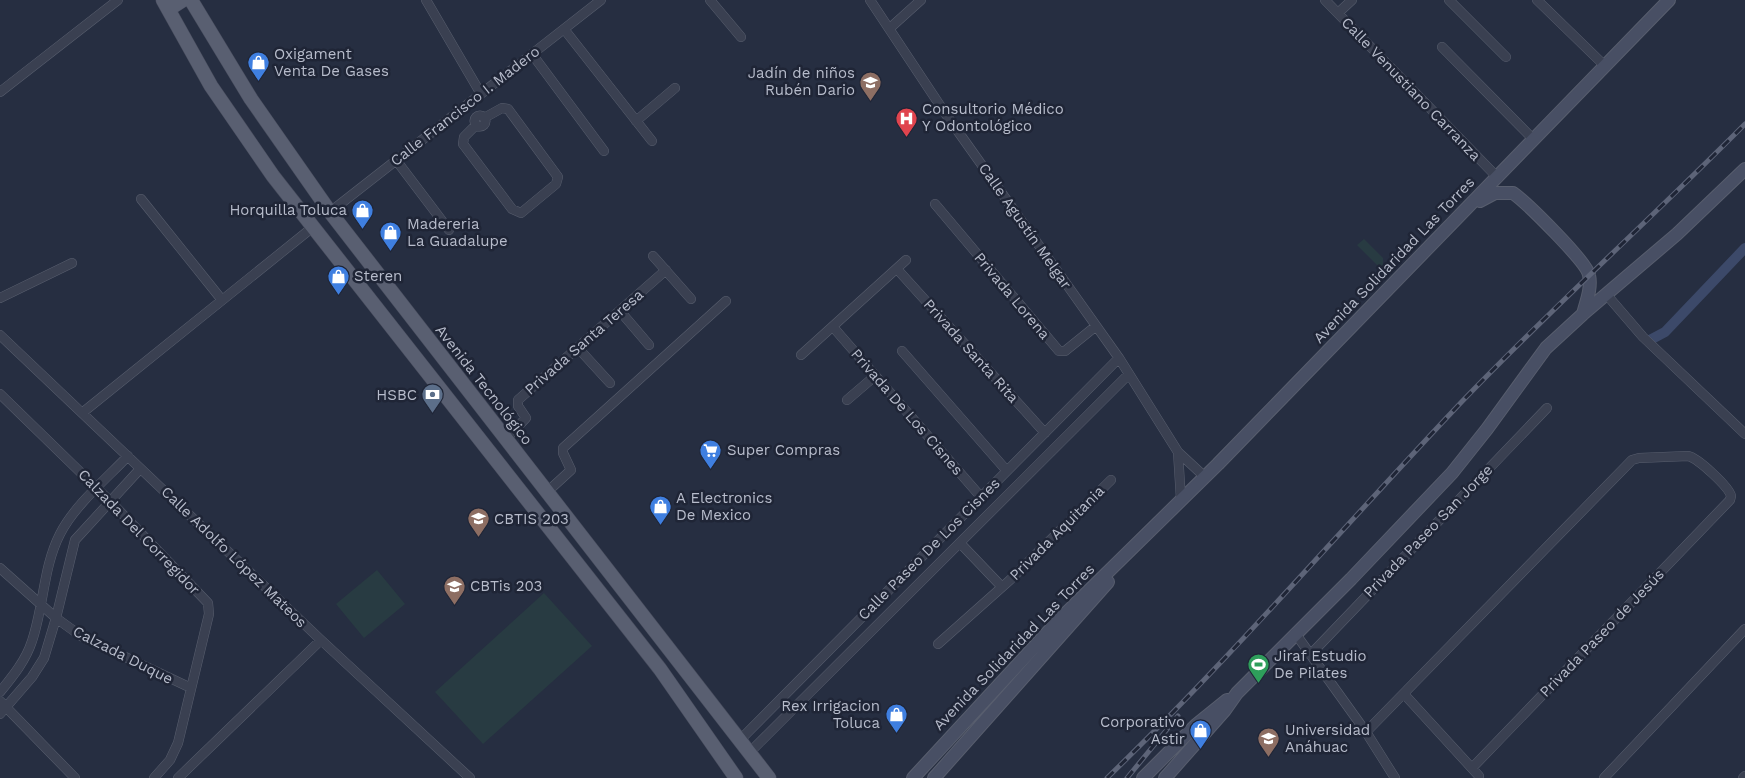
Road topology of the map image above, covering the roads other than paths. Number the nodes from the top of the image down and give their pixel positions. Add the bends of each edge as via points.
1 (118, 0) edge
2 (183, 0) edge
3 (191, 0) edge
4 (426, 0) edge
5 (601, 0) edge
6 (710, 0) edge
7 (870, 0) edge
8 (921, 0) edge
9 (1325, 0) edge
10 (1352, 0) edge
11 (1449, 0) edge
12 (1537, 0) edge
13 (1669, 0) edge
14 (166, 5) edge
15 (1338, 13) junction
16 (890, 28) junction
17 (564, 29) junction
18 (741, 37) dead end
19 (1442, 47) dead end
20 (532, 54) junction
21 (1506, 57) dead end
22 (1605, 66) junction
23 (675, 88) dead end
24 (0, 92) edge
25 (481, 94) junction
26 (469, 103) junction
27 (479, 120) junction
28 (636, 121) junction
29 (1534, 140) junction
30 (652, 141) dead end
31 (604, 151) dead end
32 (396, 160) junction
33 (1745, 169) edge
34 (1498, 178) junction
35 (142, 199) dead end
36 (935, 204) dead end
37 (330, 212) junction
38 (1465, 212) junction
39 (313, 227) junction
40 (449, 230) dead end
41 (653, 256) dead end
42 (906, 260) dead end
43 (72, 263) dead end
44 (897, 269) junction
45 (666, 270) junction
46 (1606, 294) junction
47 (0, 298) edge
48 (691, 299) dead end
49 (222, 300) junction
50 (726, 301) dead end
51 (620, 311) junction
52 (1583, 314) junction
53 (1096, 326) junction
54 (833, 327) junction
55 (422, 332) junction
56 (0, 335) edge
57 (649, 344) dead end
58 (406, 346) junction
59 (578, 348) junction
60 (902, 351) dead end
61 (801, 355) dead end
62 (1119, 358) junction
63 (1130, 374) junction
64 (875, 376) junction
65 (610, 383) dead end
66 (0, 394) edge
67 (846, 400) dead end
68 (1547, 408) dead end
69 (82, 413) junction
70 (1045, 433) junction
71 (1745, 434) edge
72 (505, 440) junction
73 (1178, 452) junction
74 (128, 456) junction
75 (140, 468) junction
76 (1007, 471) junction
77 (1204, 477) junction
78 (1111, 480) dead end
79 (97, 488) junction
80 (547, 492) junction
81 (982, 497) junction
82 (1181, 500) junction
83 (110, 501) junction
84 (1140, 540) junction
85 (960, 543) junction
86 (0, 568) edge
87 (1002, 587) junction
88 (40, 604) junction
89 (56, 618) junction
90 (1745, 629) edge
91 (1295, 633) junction
92 (321, 640) junction
93 (938, 644) dead end
94 (1310, 655) junction
95 (191, 688) junction
96 (0, 692) edge
97 (1236, 693) junction
98 (1404, 694) junction
99 (784, 696) junction
100 (710, 702) junction
101 (2, 707) edge
102 (795, 707) junction
103 (692, 715) junction
104 (1366, 732) junction
105 (739, 741) junction
106 (749, 753) junction
107 (1472, 768) junction
108 (1479, 776) dead end
109 (75, 778) edge
110 (154, 778) edge
111 (178, 778) edge
112 (470, 778) edge
113 (736, 778) edge
114 (770, 778) edge
115 (913, 778) edge
116 (934, 778) edge
117 (1143, 778) edge
118 (1165, 778) edge
119 (1395, 778) edge
120 (1604, 778) edge

1 - 24 street
2 - 14 main road
3 - 37 main road, Avenida Tecnológico via 251,99
4 - 25 street
5 - 17 street, Calle Francisco I. Madero
6 - 18 street
7 - 16 street, Calle Agustín Melgar
8 - 16 street
9 - 15 street, Calle Venustiano Carranza
10 - 15 street
11 - 21 street
12 - 22 street
13 - 22 main road, Avenida Solidaridad Las Torres
14 - 39 main road via 211,86 273,176
15 - 34 street, Calle Venustiano Carranza
16 - 53 street, Calle Agustín Melgar via 947,116
17 - 20 street, Calle Francisco I. Madero
17 - 28 street
19 - 29 street
20 - 25 street, Calle Francisco I. Madero
20 - 31 street
22 - 29 main road, Avenida Solidaridad Las Torres
23 - 28 street
25 - 26 street, Calle Francisco I. Madero
26 - 27 street
26 - 32 street, Calle Francisco I. Madero
27 - 27 street via 505,108 558,177 558,181 521,212 514,211 463,144 464,137
28 - 30 street
29 - 34 main road, Avenida Solidaridad Las Torres
32 - 37 street, Calle Francisco I. Madero
32 - 40 street
33 - 46 main road via 1677,234
34 - 38 main road, Avenida Solidaridad Las Torres
35 - 49 street
36 - 53 street, Privada Lorena via 1059,351 1066,351
37 - 55 main road, Avenida Tecnológico
38 - 52 main road via 1495,193 1508,191 1519,197 1589,274 1590,286
38 - 77 main road, Avenida Solidaridad Las Torres
39 - 49 street
39 - 58 main road
41 - 45 street
42 - 44 street
43 - 47 street
44 - 54 street
44 - 70 street, Privada Santa Rita
45 - 48 street
45 - 51 street, Privada Santa Teresa
46 - 52 main road
46 - 71 street via 1643,337
49 - 69 street
50 - 80 street via 564,448 571,470
51 - 57 street
51 - 59 street, Privada Santa Teresa
52 - 91 main road via 1546,348 1452,473 1351,580
53 - 62 street, Calle Agustín Melgar
54 - 61 street
54 - 64 street, Privada De Los Cisnes
55 - 58 main road
55 - 72 main road, Avenida Tecnológico
56 - 69 street, Calle Adolfo López Mateos
58 - 103 main road via 654,661
59 - 65 street
59 - 72 street, Privada Santa Teresa via 518,400 526,418
60 - 76 street
62 - 63 street, Calle Agustín Melgar
62 - 70 street, Calle Paseo De Los Cisnes
63 - 73 street, Calle Agustín Melgar
63 - 85 street, Calle Paseo De Los Cisnes
64 - 67 street
64 - 81 street, Privada De Los Cisnes
66 - 79 street, Calzada Del Corregidor
68 - 94 street, Privada Paseo San Jorge
69 - 74 street, Calle Adolfo López Mateos
70 - 76 street, Calle Paseo De Los Cisnes
72 - 80 main road, Avenida Tecnológico
73 - 77 street, Calle Agustín Melgar
73 - 82 street, Calle Agustín Melgar
74 - 75 street, Calle Adolfo López Mateos
74 - 79 street
75 - 83 street
75 - 92 street, Calle Adolfo López Mateos
76 - 81 street, Calle Paseo De Los Cisnes
77 - 82 main road, Avenida Solidaridad Las Torres
78 - 87 street, Privada Aquitania
79 - 83 street, Calzada Del Corregidor
79 - 88 street via 60,534
80 - 100 main road, Avenida Tecnológico
81 - 99 street, Calle Paseo De Los Cisnes
82 - 84 main road, Avenida Solidaridad Las Torres
83 - 89 street via 75,540
83 - 95 street, Calzada Del Corregidor via 208,604 209,614
84 - 115 main road, Avenida Solidaridad Las Torres via 1059,620
84 - 116 main road, Avenida Solidaridad Las Torres via 1108,583
85 - 87 street, Privada Aquitania
85 - 102 street, Calle Paseo De Los Cisnes
86 - 88 street
87 - 93 street, Privada Aquitania
88 - 89 street
88 - 96 street via 28,652
89 - 95 street, Calzada Duque via 81,636
89 - 101 street via 40,667
90 - 120 street
91 - 94 street
91 - 97 main road
92 - 111 street
92 - 112 street, Calle Adolfo López Mateos
94 - 104 street
95 - 110 street, Calzada Del Corregidor via 178,743 170,760
97 - 117 main road via 1196,725
97 - 118 main road
98 - 104 street
98 - 107 street
98 - 107 street, Privada Paseo de Jesús via 1635,458 1692,456 1728,489 1731,496 1727,504
99 - 102 street
99 - 105 street, Calle Paseo De Los Cisnes
100 - 103 main road
100 - 105 main road, Avenida Tecnológico
101 - 109 street
102 - 106 street, Calle Paseo De Los Cisnes
103 - 113 main road
104 - 119 street
105 - 106 main road, Avenida Tecnológico
106 - 114 main road, Avenida Tecnológico
107 - 108 street

